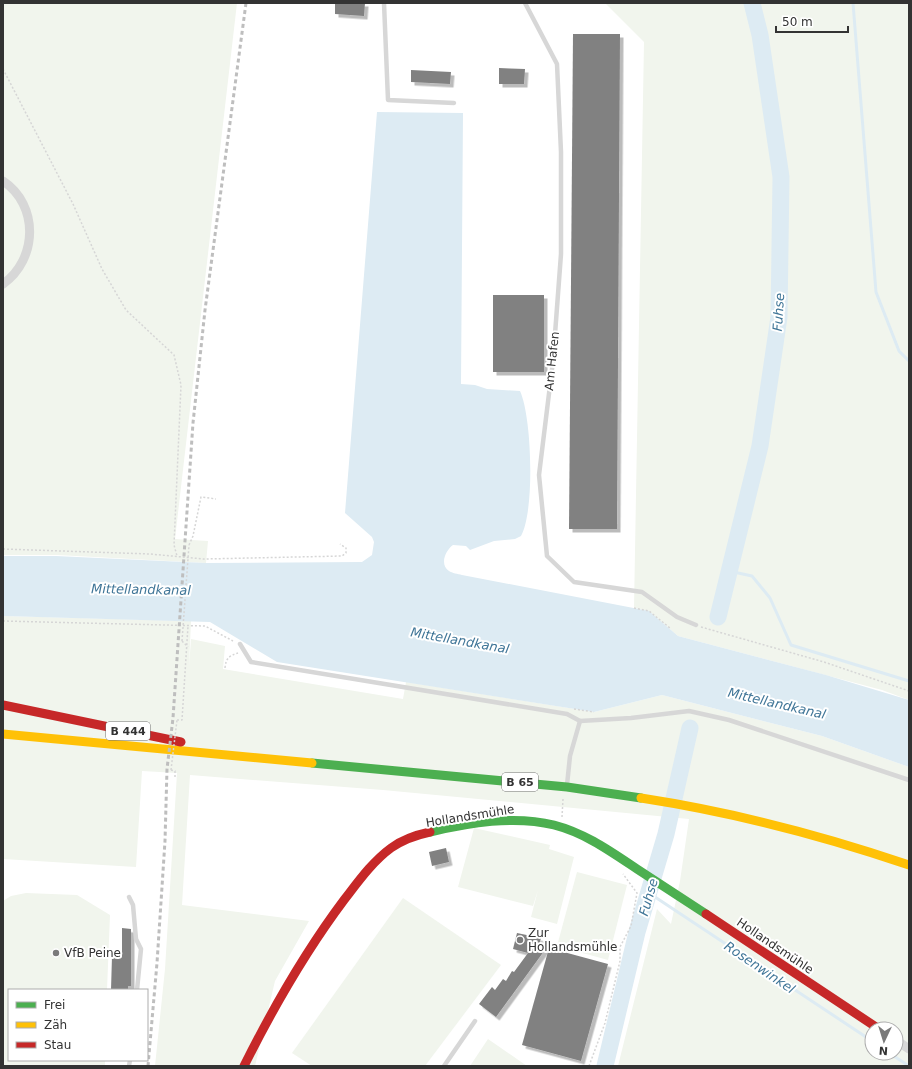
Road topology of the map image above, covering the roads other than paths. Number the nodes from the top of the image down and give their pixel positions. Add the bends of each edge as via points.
1 (384, 3) edge
2 (525, 3) edge
3 (454, 102) dead end
4 (3, 181) edge
5 (3, 284) edge
6 (696, 625) road end
7 (240, 644) road end
8 (3, 705) edge
9 (580, 721) junction
10 (3, 734) edge
11 (252, 757) junction
12 (909, 780) edge
13 (567, 787) junction
14 (909, 865) edge
15 (129, 897) dead end
16 (137, 989) edge
17 (476, 1021) dead end
18 (867, 1021) edge
19 (244, 1066) edge
20 (444, 1066) edge

1 - 3 lane via 388,100
2 - 6 lane, Am Hafen via 557,64 561,152 560,270 553,361 539,475 546,556 574,582 642,592 677,617
4 - 5 street via 22,202 29,219 30,237 22,263
7 - 9 lane via 251,662 567,714
8 - 11 main road, B 444
9 - 12 lane via 689,711 729,720
9 - 13 lane via 570,756
10 - 11 main road, B 65
11 - 13 main road, B 65
13 - 14 main road, B 65 via 696,806 809,832
15 - 16 lane via 136,938 141,949
17 - 20 lane
18 - 19 main road, Hollandsmühle via 584,836 561,827 521,820 493,822 407,839 389,849 373,863 323,927 299,964

